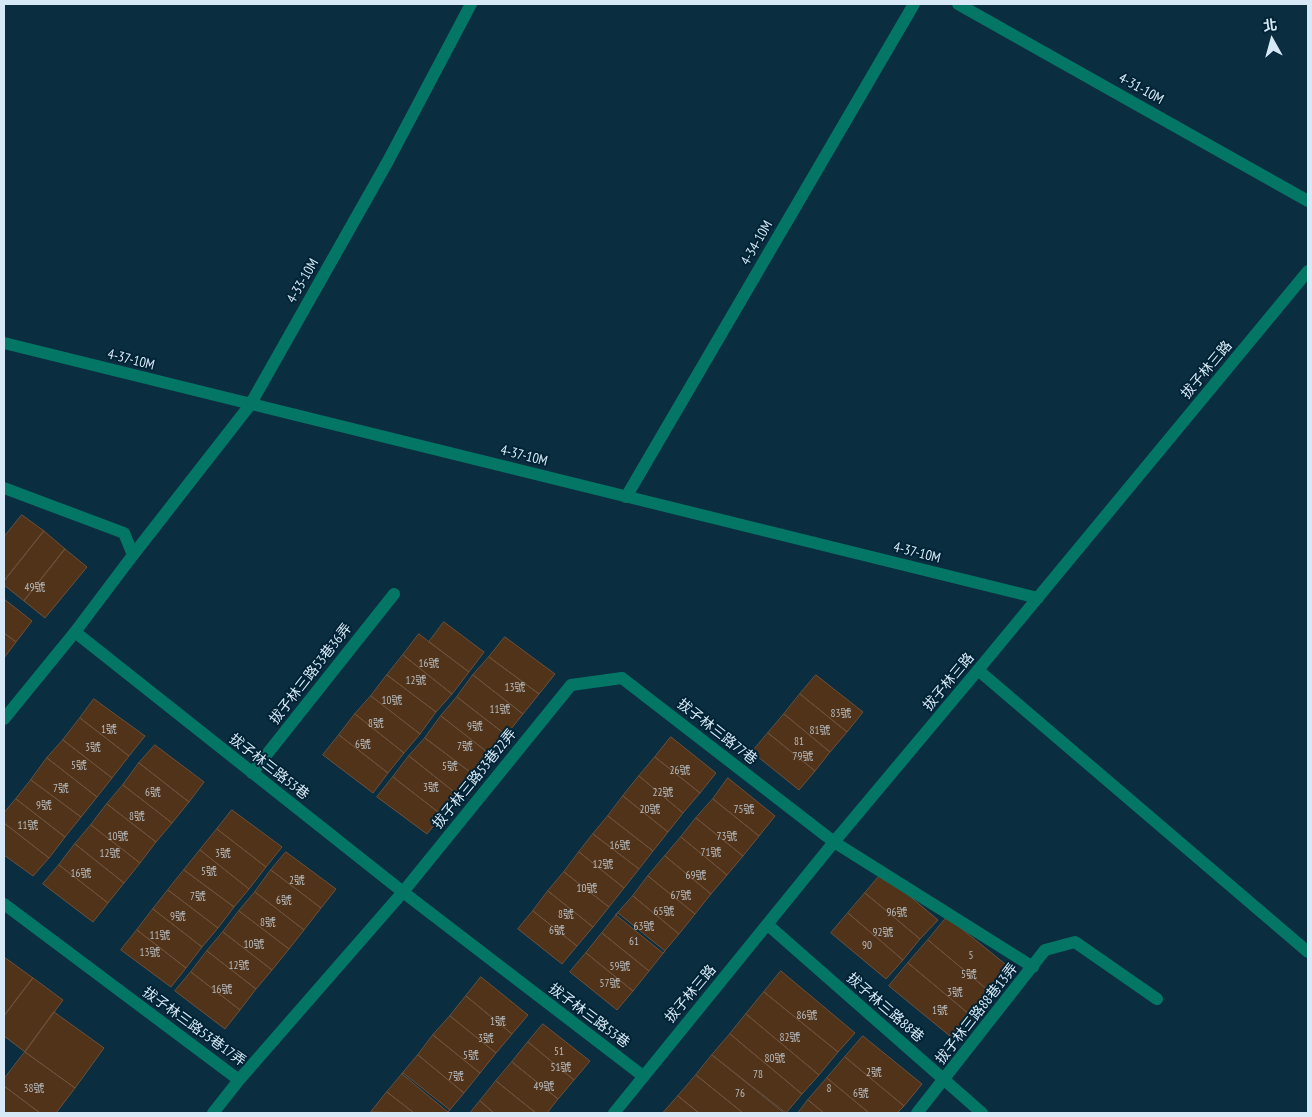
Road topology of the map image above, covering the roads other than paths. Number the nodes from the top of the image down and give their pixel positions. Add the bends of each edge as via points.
1 (471, 4) edge
2 (914, 4) edge
3 (958, 4) edge
4 (1308, 201) edge
5 (1308, 271) edge
6 (4, 343) edge
7 (250, 405) junction
8 (4, 488) edge
9 (626, 497) junction
10 (133, 555) junction
11 (394, 594) dead end
12 (1038, 598) junction
13 (75, 632) junction
14 (978, 670) junction
15 (571, 685) joint
16 (4, 719) edge
17 (252, 773) junction
18 (834, 842) junction
19 (403, 892) junction
20 (4, 904) edge
21 (768, 925) junction
22 (1308, 952) edge
23 (1033, 967) junction
24 (1157, 1000) dead end
25 (643, 1076) junction
26 (239, 1080) junction
27 (944, 1080) junction
28 (213, 1113) edge
29 (614, 1113) edge
30 (917, 1113) edge
31 (982, 1113) edge

1 - 7 street, 4-33-10M via 388,161
2 - 9 street, 4-34-10M
3 - 4 street, 4-31-10M
5 - 12 street, 拔子林三路
6 - 7 street, 4-37-10M
7 - 9 street, 4-37-10M
7 - 10 street, 4-33-10M
8 - 10 street via 124,533
9 - 12 street, 4-37-10M
10 - 13 street
11 - 17 street, 拔子林三路53巷36弄
12 - 14 street, 拔子林三路
13 - 16 street
13 - 17 street, 拔子林三路53巷
14 - 18 street, 拔子林三路
14 - 22 street
15 - 18 street, 拔子林三路77巷 via 622,678
15 - 19 street, 拔子林三路53巷22弄
17 - 19 street, 拔子林三路53巷
18 - 21 street, 拔子林三路
18 - 23 street, 拔子林三路77巷
19 - 25 street, 拔子林三路53巷
19 - 26 street, 拔子林三路53巷17弄
20 - 26 street, 拔子林三路53巷17弄
21 - 25 street, 拔子林三路
21 - 27 street, 拔子林三路88巷
23 - 24 street, 拔子林三路88巷13弄 via 1045,950 1075,942
23 - 27 street, 拔子林三路88巷13弄
25 - 29 street, 拔子林三路
26 - 28 street
27 - 30 street, 拔子林三路88巷13弄
27 - 31 street, 拔子林三路88巷

